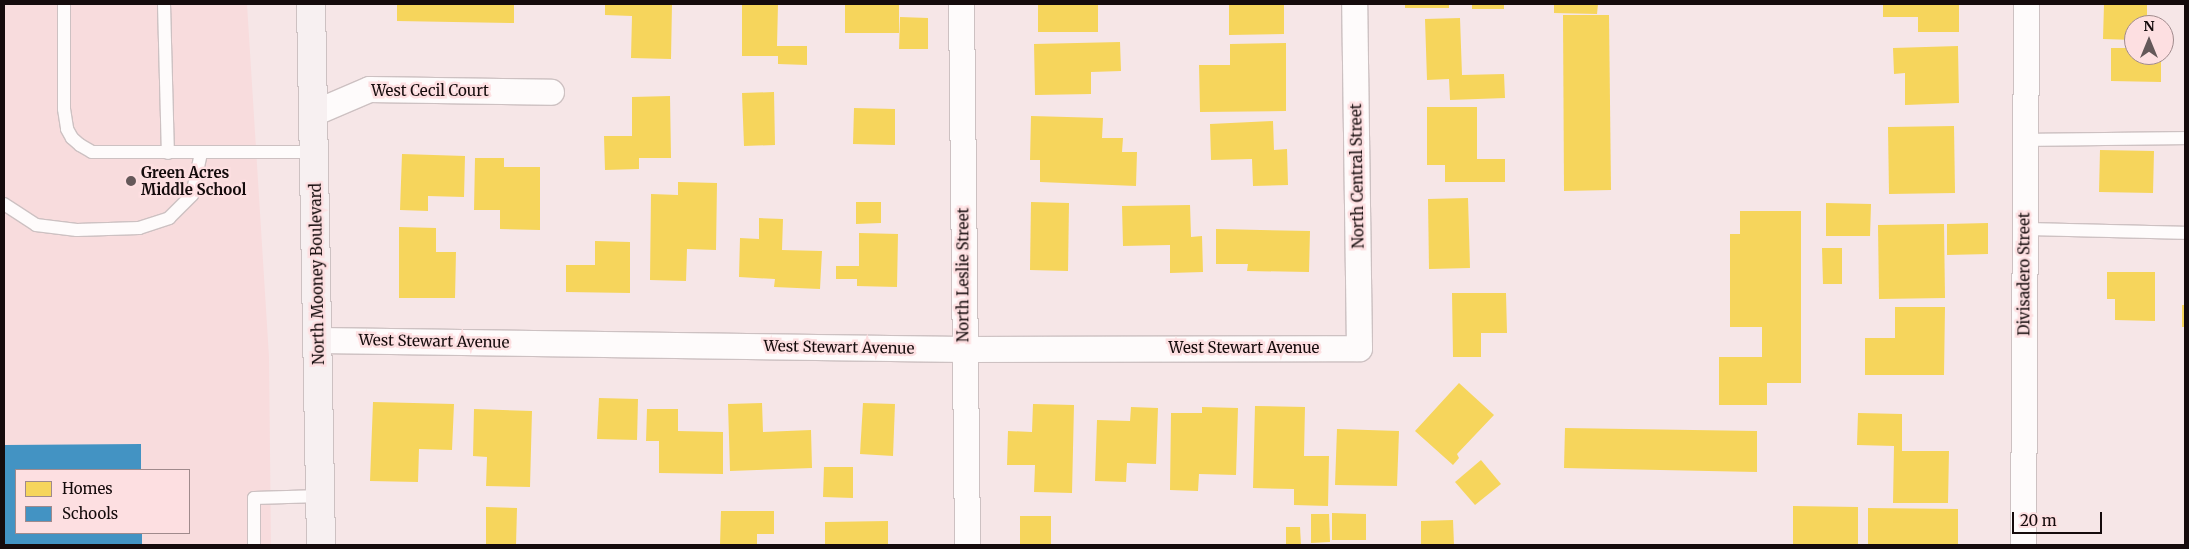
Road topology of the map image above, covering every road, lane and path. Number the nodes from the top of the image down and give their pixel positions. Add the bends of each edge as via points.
1 (64, 4) edge
2 (164, 4) edge
3 (311, 4) edge
4 (961, 4) edge
5 (1354, 4) edge
6 (2026, 4) edge
7 (551, 92) dead end
8 (314, 113) junction
9 (2185, 138) edge
10 (2025, 140) junction
11 (314, 152) junction
12 (168, 153) junction
13 (201, 153) junction
14 (4, 204) edge
15 (2024, 229) junction
16 (2185, 233) edge
17 (319, 340) junction
18 (1360, 348) joint
19 (964, 349) junction
20 (321, 496) junction
21 (254, 545) edge
22 (321, 545) edge
23 (967, 545) edge
24 (2023, 545) edge

1 - 12 lane via 64,109 72,138 92,152
2 - 12 lane
3 - 8 street, North Mooney Boulevard
4 - 19 street, North Leslie Street
5 - 18 street, North Central Street
6 - 10 street, Divisadero Street
7 - 8 street, West Cecil Court via 369,89
8 - 11 street, North Mooney Boulevard
9 - 10 lane
10 - 15 street, Divisadero Street
11 - 13 lane
11 - 17 street, North Mooney Boulevard
12 - 13 lane
13 - 14 lane via 192,195 169,218 139,228 77,230 36,225
15 - 16 lane
15 - 24 street, Divisadero Street
17 - 19 street, West Stewart Avenue
17 - 20 street, North Mooney Boulevard
18 - 19 street, West Stewart Avenue
19 - 23 street, North Leslie Street
20 - 21 lane via 254,498
20 - 22 street, North Mooney Boulevard

